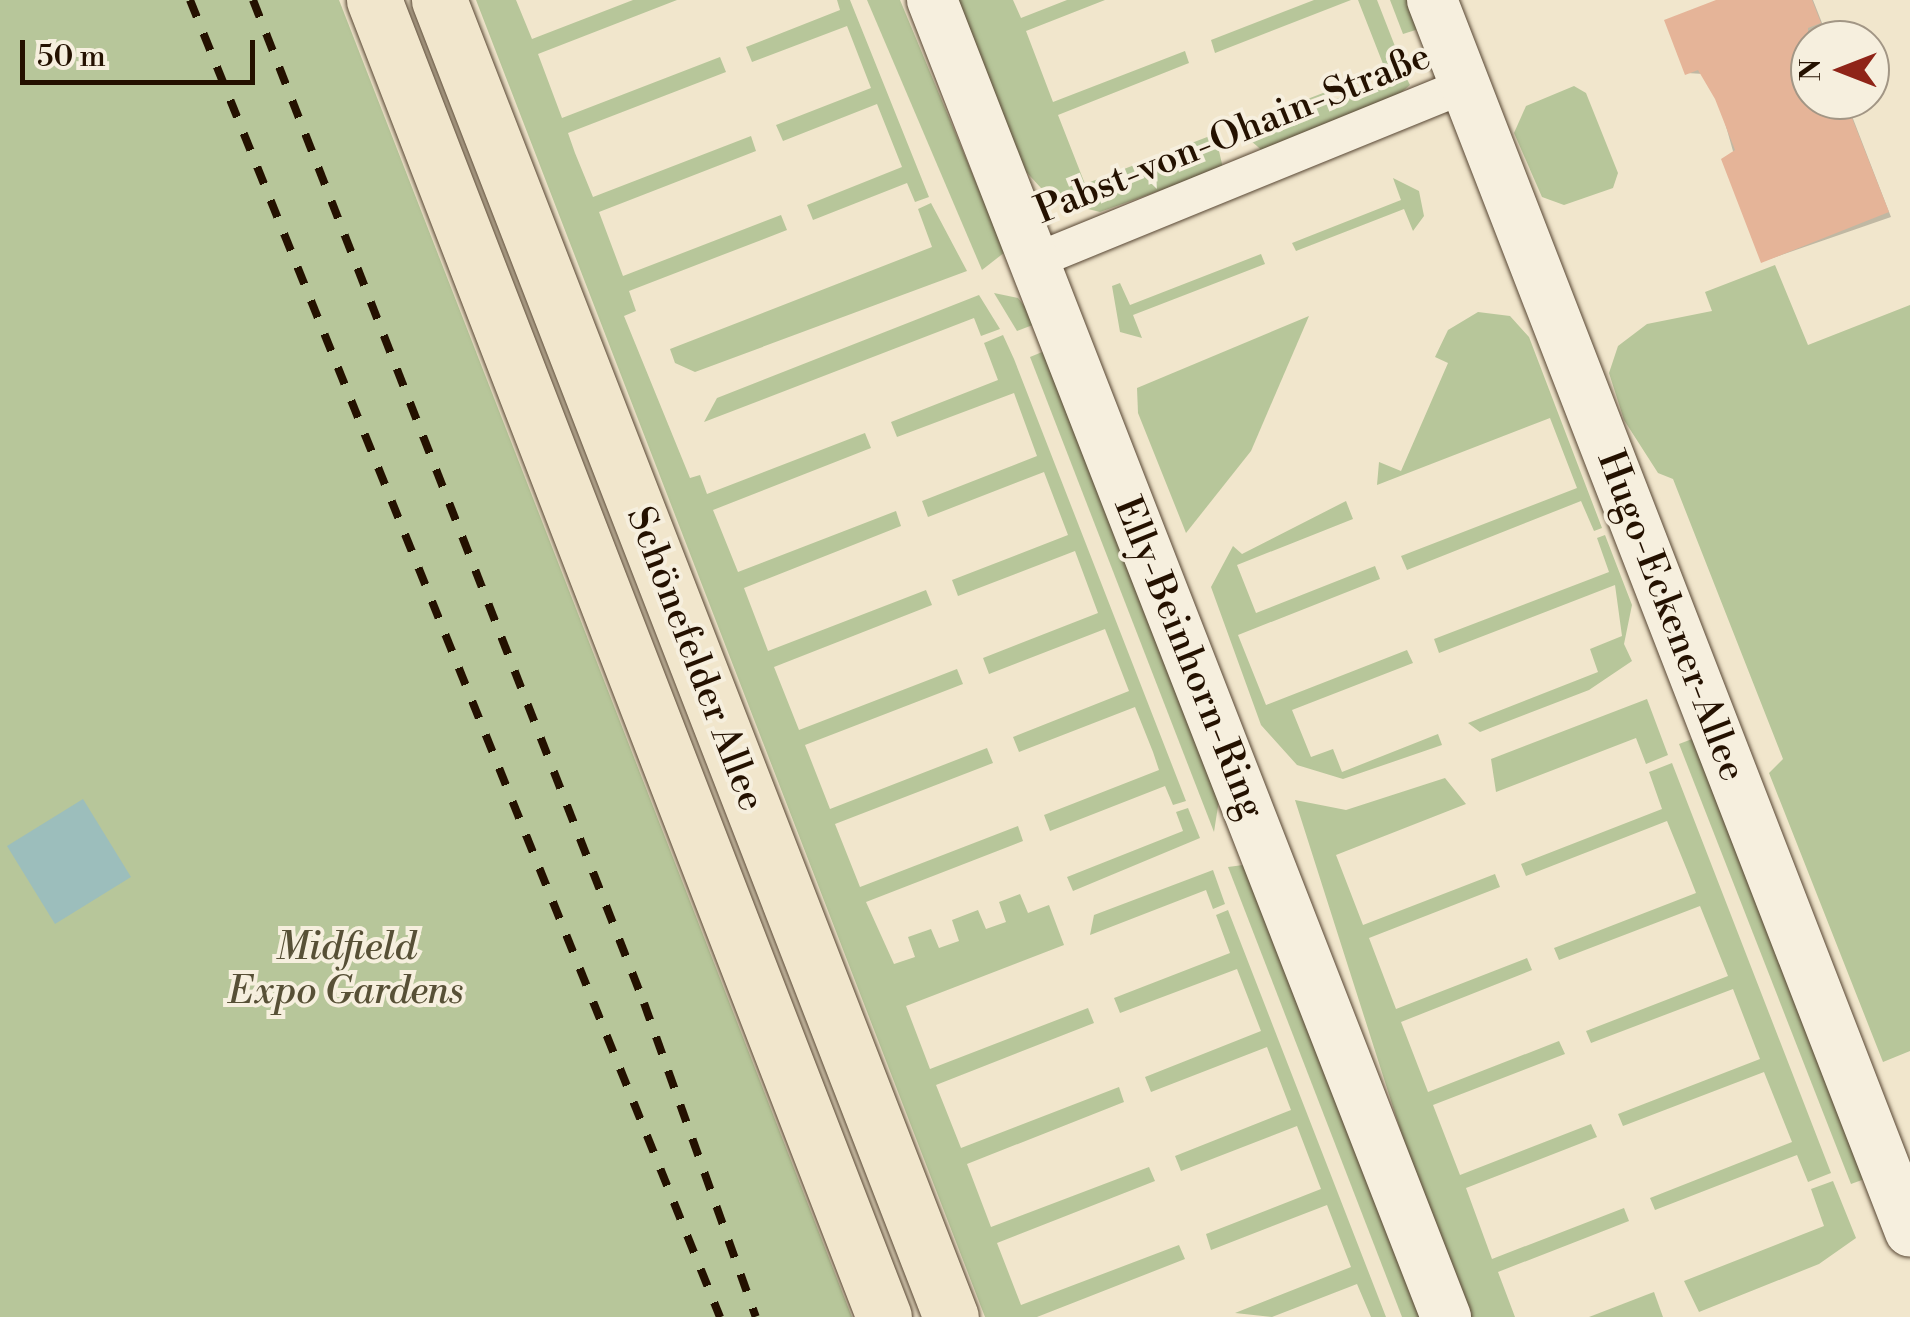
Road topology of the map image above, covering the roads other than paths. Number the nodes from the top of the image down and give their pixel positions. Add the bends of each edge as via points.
1 (374, 0) edge
2 (439, 0) edge
3 (932, 0) edge
4 (1432, 0) edge
5 (1465, 85) junction
6 (1033, 261) junction
7 (1910, 1232) edge
8 (884, 1317) edge
9 (951, 1317) edge
10 (1446, 1317) edge

1 - 8 highway, Schönefelder Allee
2 - 9 highway, Schönefelder Allee
3 - 6 street, Elly-Beinhorn-Ring
4 - 5 street, Hugo-Eckener-Allee
5 - 6 street, Pabst-von-Ohain-Straße
5 - 7 street, Hugo-Eckener-Allee
6 - 10 street, Elly-Beinhorn-Ring

